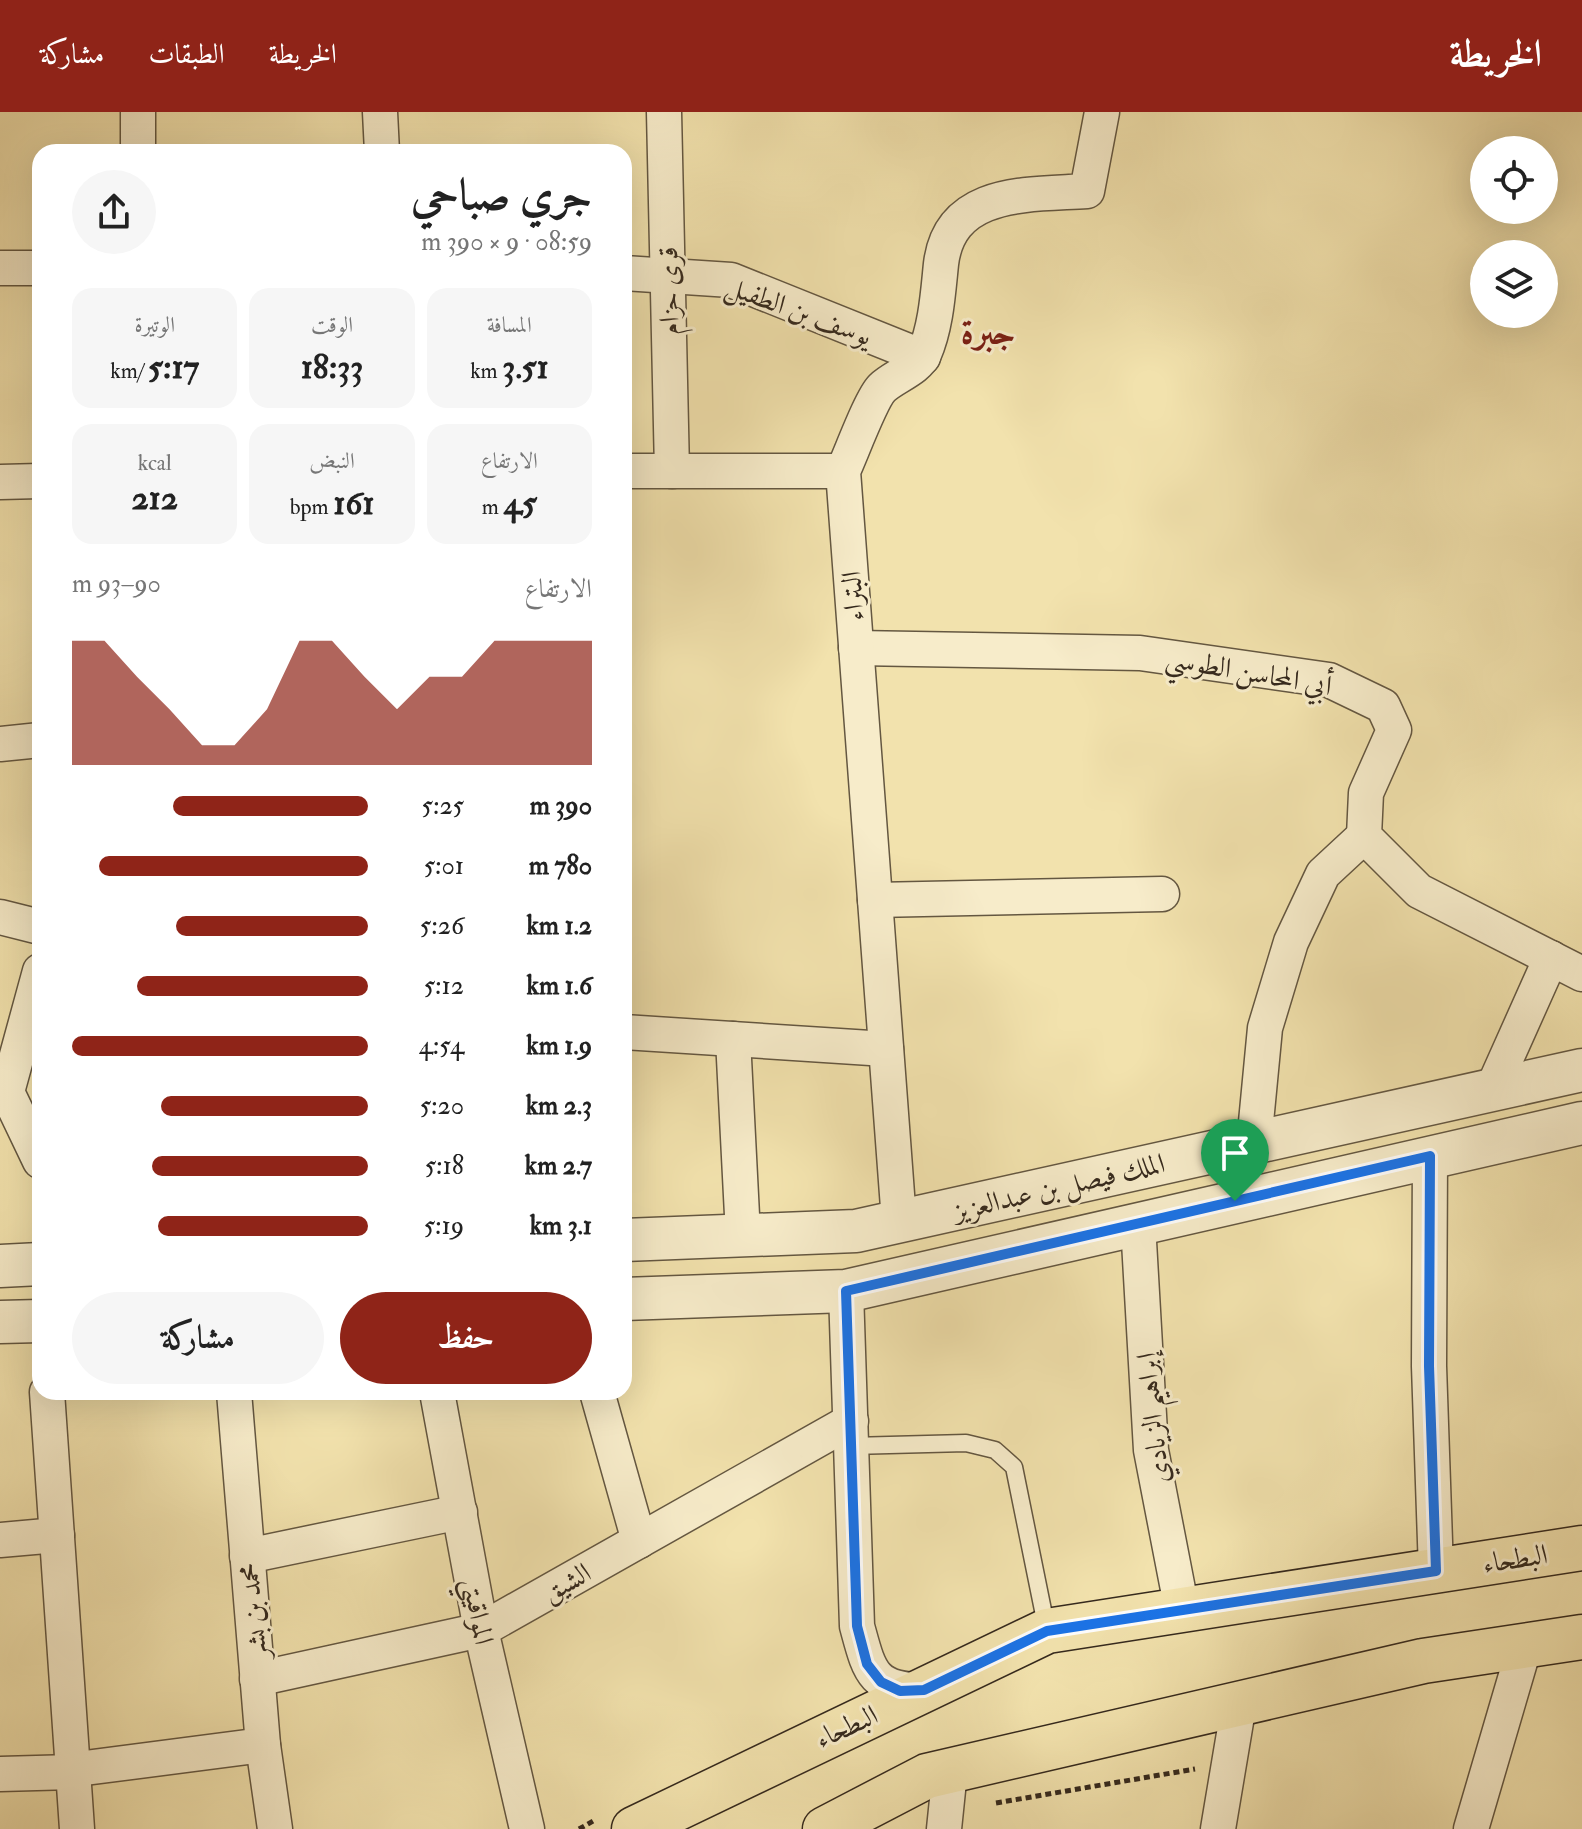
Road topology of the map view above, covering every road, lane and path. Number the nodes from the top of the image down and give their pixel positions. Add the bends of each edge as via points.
1 (138, 112) edge
2 (380, 112) edge
3 (664, 112) edge
4 (1102, 112) edge
5 (138, 144) edge
6 (382, 144) edge
7 (0, 268) edge
8 (32, 268) edge
9 (632, 273) edge
10 (668, 275) junction
11 (923, 357) junction
12 (632, 471) edge
13 (672, 471) junction
14 (843, 471) junction
15 (32, 481) edge
16 (0, 482) edge
17 (856, 648) junction
18 (32, 741) edge
19 (0, 744) edge
20 (1364, 836) junction
21 (1162, 894) dead end
22 (875, 900) junction
23 (0, 917) edge
24 (32, 925) edge
25 (1551, 958) junction
26 (1582, 974) edge
27 (32, 997) edge
28 (632, 1033) edge
29 (733, 1039) junction
30 (886, 1049) junction
31 (1582, 1070) edge
32 (1492, 1090) junction
33 (3, 1092) edge
34 (1582, 1123) edge
35 (1254, 1143) junction
36 (32, 1146) edge
37 (1430, 1156) junction
38 (899, 1221) junction
39 (1138, 1224) junction
40 (743, 1235) junction
41 (632, 1240) edge
42 (32, 1264) edge
43 (0, 1266) edge
44 (846, 1291) junction
45 (632, 1299) edge
46 (32, 1321) edge
47 (0, 1322) edge
48 (48, 1400) edge
49 (235, 1400) edge
50 (439, 1400) edge
51 (599, 1400) edge
52 (851, 1433) junction
53 (460, 1512) junction
54 (57, 1535) junction
55 (0, 1540) edge
56 (639, 1541) junction
57 (1582, 1548) edge
58 (247, 1556) junction
59 (1436, 1571) junction
60 (1182, 1610) junction
61 (481, 1630) junction
62 (1047, 1631) junction
63 (1582, 1637) edge
64 (1525, 1645) junction
65 (257, 1679) junction
66 (924, 1690) junction
67 (1239, 1704) junction
68 (263, 1745) junction
69 (1229, 1763) junction
70 (73, 1772) junction
71 (0, 1774) edge
72 (947, 1804) edge
73 (77, 1829) edge
74 (275, 1829) edge
75 (527, 1829) edge
76 (634, 1829) edge
77 (825, 1829) edge
78 (1218, 1829) edge
79 (1471, 1829) edge

1 - 5 street
2 - 6 street
3 - 10 street, قرى حزام
4 - 11 street via 1087,191 1027,195 976,206 952,228 942,253
7 - 8 street
9 - 10 street, يوسف بن الطفيل
10 - 11 street, يوسف بن الطفيل via 731,280
10 - 13 street, قرى حزام
11 - 14 street, البتراء via 880,390
12 - 13 street
13 - 14 street
14 - 17 street, البتراء
15 - 16 street
17 - 20 street, أبي المحاسن الطوسي via 1140,653 1329,680 1383,706 1394,730 1366,793
17 - 22 street, البتراء
18 - 19 street
20 - 25 street via 1419,891
20 - 35 street via 1323,874 1291,942 1265,1028
21 - 22 street
22 - 30 street, البتراء
23 - 24 street
25 - 26 street
25 - 32 street
27 - 33 street
28 - 29 street
29 - 30 street
29 - 40 street
30 - 38 street, البتراء
31 - 32 street, الملك فيصل بن عبدالعزيز
32 - 35 street, الملك فيصل بن عبدالعزيز
33 - 36 street
34 - 37 street, الملك فيصل بن عبدالعزيز
35 - 38 street, الملك فيصل بن عبدالعزيز
37 - 39 street, الملك فيصل بن عبدالعزيز
37 - 59 street via 1429,1366
38 - 40 street, الملك فيصل بن عبدالعزيز via 856,1231
39 - 44 street, الملك فيصل بن عبدالعزيز
39 - 60 street, إبراهيم الزيادي via 1151,1450
40 - 41 street, الملك فيصل بن عبدالعزيز
42 - 43 street
44 - 45 street, الملك فيصل بن عبدالعزيز
44 - 52 street
46 - 47 street
48 - 54 street
49 - 58 street, محمد بن بشر
50 - 53 street, المواقيتي
51 - 56 street
52 - 56 street, الشيق
52 - 62 lane via 966,1443 995,1450 1014,1467
52 - 66 street via 857,1626 867,1664 881,1682 900,1691
53 - 58 street
53 - 61 street, المواقيتي
54 - 55 street
54 - 70 street
56 - 61 street, الشيق
57 - 59 main road, البطحاء
58 - 65 street, محمد بن بشر
59 - 60 main road, البطحاء
60 - 62 main road, البطحاء
61 - 65 street, الشيق
61 - 75 street, المواقيتي
62 - 66 main road, البطحاء
63 - 64 main road
64 - 67 main road via 1423,1661
64 - 79 street
65 - 68 street, محمد بن بشر
66 - 76 main road, البطحاء
67 - 69 street
67 - 72 main road
68 - 70 street
68 - 74 street, محمد بن بشر
69 - 72 path
69 - 78 street
70 - 71 street
70 - 73 street
72 - 77 main road via 927,1776

